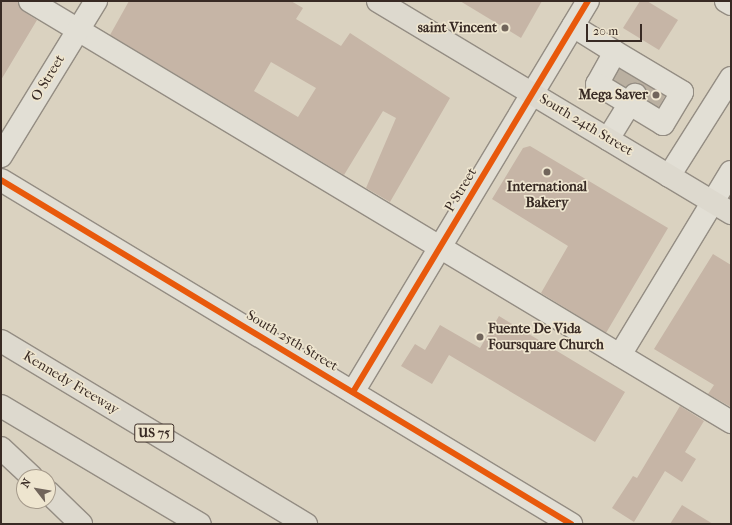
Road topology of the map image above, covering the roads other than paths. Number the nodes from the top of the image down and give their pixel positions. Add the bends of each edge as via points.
1 (30, 1) edge
2 (96, 1) edge
3 (588, 1) edge
4 (726, 1) edge
5 (387, 3) edge
6 (731, 4) edge
7 (573, 26) junction
8 (78, 30) junction
9 (616, 52) junction
10 (731, 78) edge
11 (639, 86) junction
12 (533, 94) junction
13 (608, 138) junction
14 (1, 156) edge
15 (731, 172) edge
16 (669, 176) junction
17 (1, 180) edge
18 (722, 208) edge
19 (440, 248) junction
20 (1, 341) edge
21 (620, 355) junction
22 (354, 392) junction
23 (1, 406) edge
24 (731, 422) edge
25 (1, 448) edge
26 (23, 469) edge
27 (56, 500) edge
28 (81, 524) edge
29 (200, 524) edge
30 (306, 524) edge
31 (571, 524) edge

1 - 8 street
2 - 8 street, O Street
3 - 7 street, P Street
4 - 6 street
5 - 12 main road, South 24th Street
7 - 9 street
7 - 12 street, P Street
8 - 14 street, O Street
8 - 19 street
9 - 11 street
9 - 11 street via 598,84
10 - 16 street
11 - 13 street
12 - 13 main road, South 24th Street
12 - 19 street, P Street
13 - 16 main road, South 24th Street
15 - 18 street
16 - 18 main road, South 24th Street
17 - 22 street, South 25th Street
18 - 21 street
19 - 21 street
19 - 22 street, P Street
20 - 30 main road, Kennedy Freeway / US 75
21 - 24 street
22 - 31 street, South 25th Street
23 - 29 main road
25 - 26 main road
27 - 28 main road

